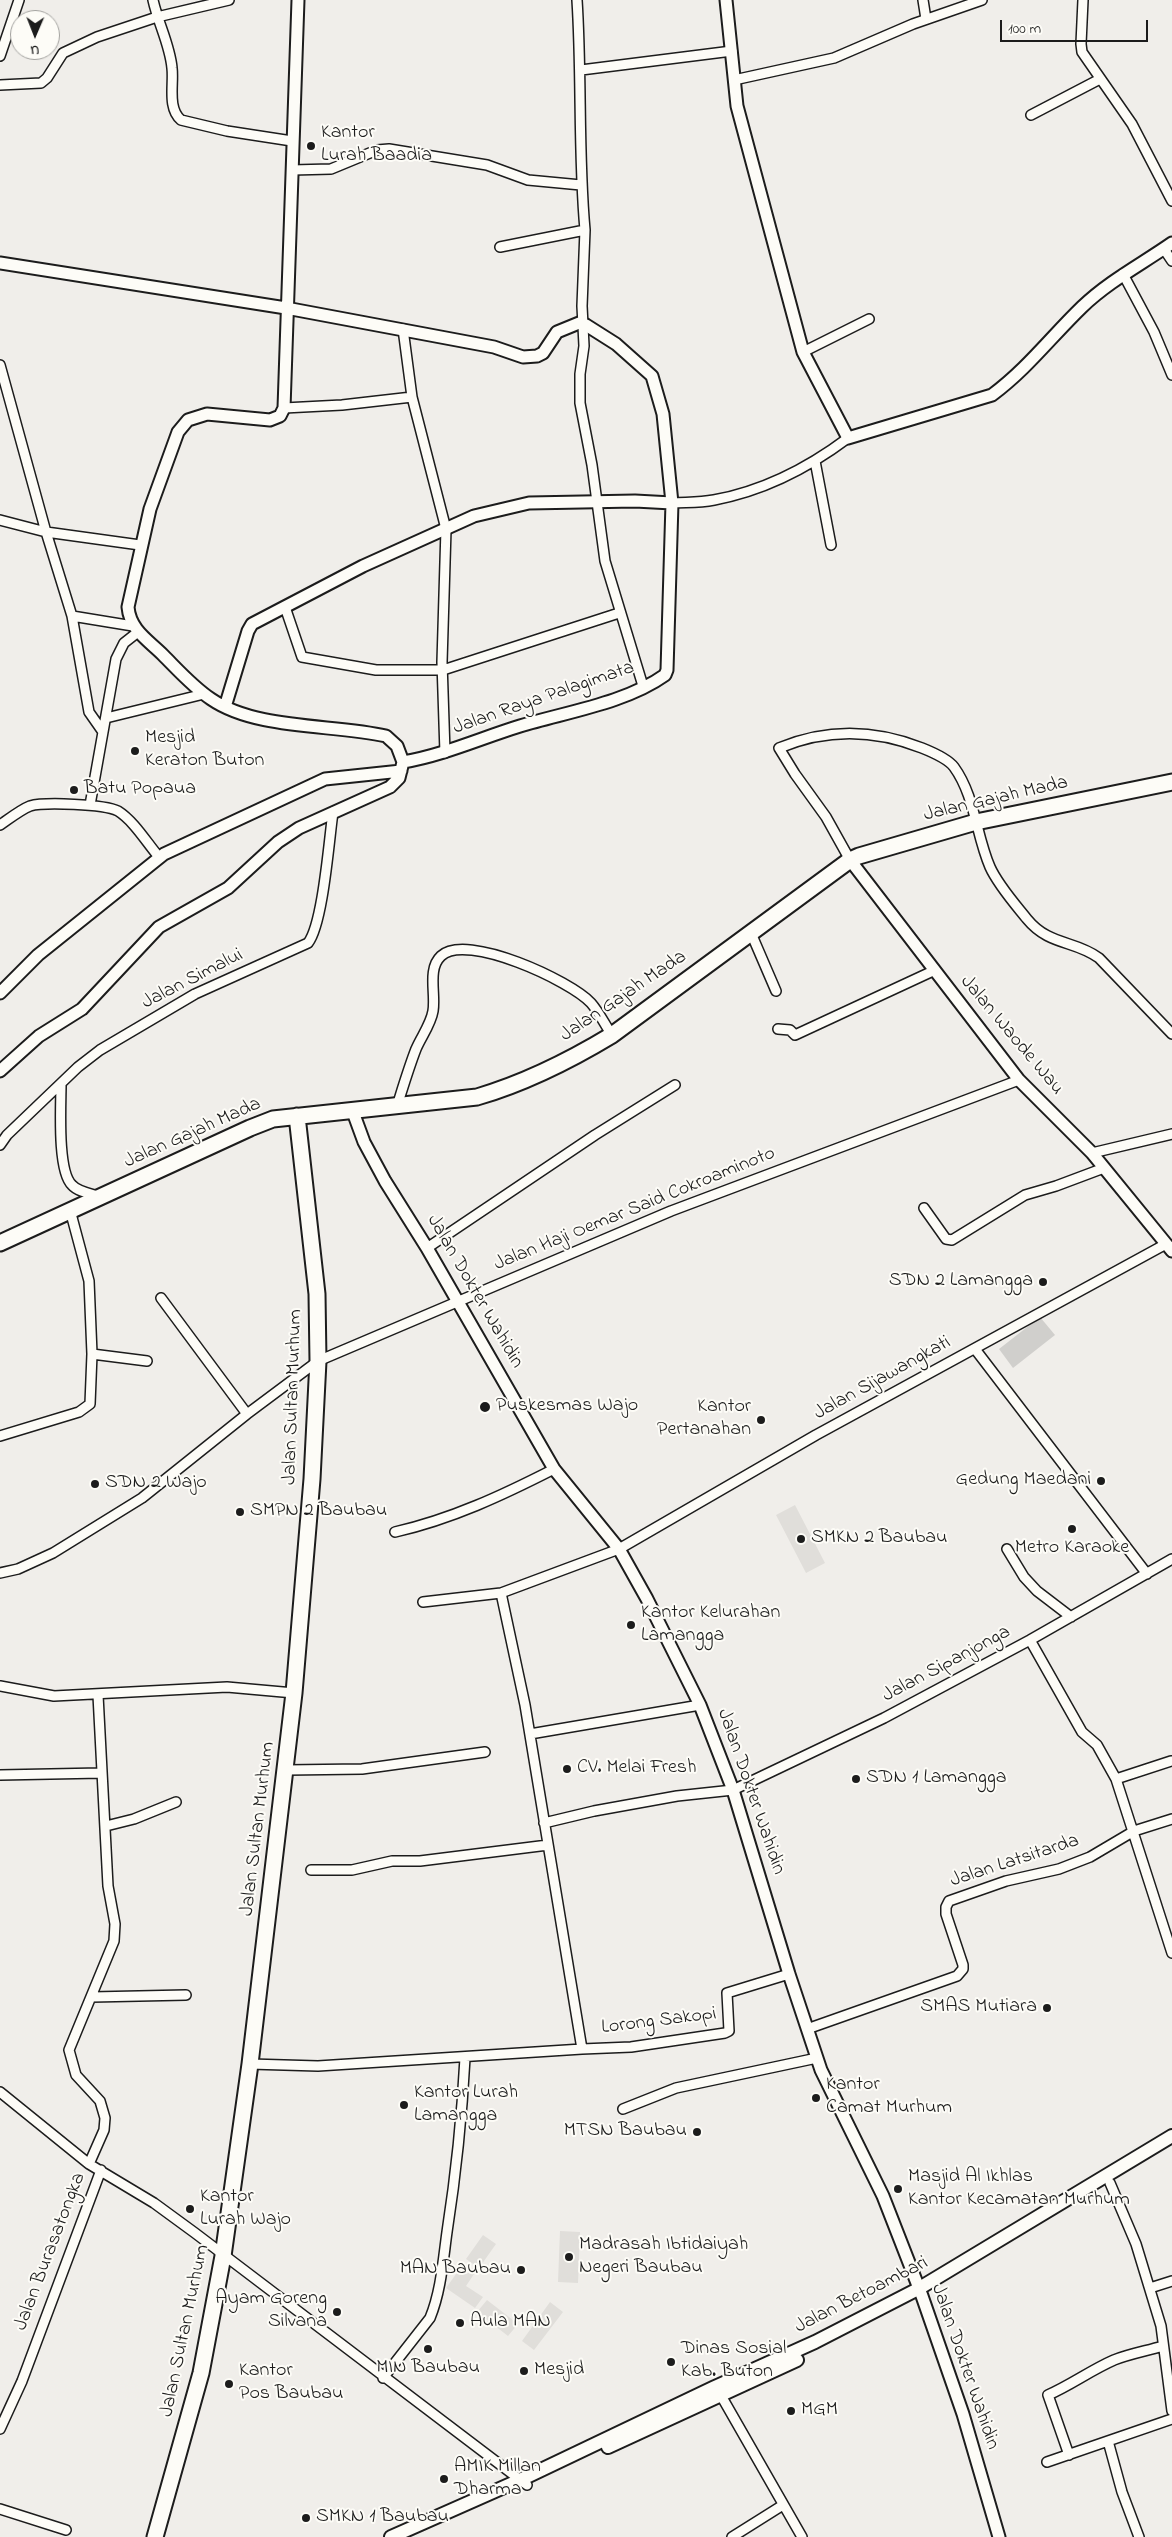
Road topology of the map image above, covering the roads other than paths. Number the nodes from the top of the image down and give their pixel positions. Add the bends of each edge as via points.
1 (19, 0) edge
2 (154, 0) edge
3 (229, 0) edge
4 (298, 0) edge
5 (577, 0) edge
6 (726, 0) edge
7 (923, 0) edge
8 (982, 0) edge
9 (1083, 0) edge
10 (157, 17) junction
11 (926, 19) junction
12 (732, 51) junction
13 (0, 56) edge
14 (581, 70) junction
15 (1100, 79) junction
16 (734, 80) junction
17 (0, 85) edge
18 (1031, 115) dead end
19 (292, 141) junction
20 (292, 170) junction
21 (581, 185) junction
22 (1172, 201) edge
23 (585, 230) junction
24 (1168, 246) edge
25 (500, 247) dead end
26 (1172, 261) edge
27 (0, 264) edge
28 (1123, 274) junction
29 (286, 308) junction
30 (869, 319) dead end
31 (583, 324) junction
32 (403, 329) junction
33 (803, 352) junction
34 (0, 364) edge
35 (1172, 375) edge
36 (412, 397) junction
37 (284, 408) junction
38 (848, 438) junction
39 (815, 461) junction
40 (597, 501) junction
41 (672, 503) junction
42 (0, 520) edge
43 (446, 529) junction
44 (46, 532) junction
45 (831, 545) dead end
46 (140, 546) junction
47 (285, 608) junction
48 (619, 613) junction
49 (72, 616) junction
50 (136, 629) junction
51 (443, 670) junction
52 (643, 686) junction
53 (204, 694) junction
54 (225, 707) junction
55 (106, 718) junction
56 (103, 732) junction
57 (445, 753) junction
58 (402, 767) junction
59 (1172, 782) edge
60 (90, 805) junction
61 (333, 812) junction
62 (976, 822) junction
63 (0, 825) edge
64 (159, 857) junction
65 (850, 860) junction
66 (751, 933) junction
67 (933, 971) junction
68 (776, 992) dead end
69 (0, 993) edge
70 (778, 1029) dead end
71 (1172, 1034) edge
72 (612, 1035) junction
73 (0, 1071) edge
74 (1019, 1080) junction
75 (61, 1084) junction
76 (675, 1086) dead end
77 (396, 1106) junction
78 (352, 1112) junction
79 (297, 1116) junction
80 (1172, 1134) edge
81 (0, 1145) edge
82 (1092, 1153) junction
83 (1104, 1168) junction
84 (101, 1197) junction
85 (924, 1208) dead end
86 (70, 1210) junction
87 (0, 1243) edge
88 (427, 1248) junction
89 (1170, 1249) edge
90 (161, 1298) dead end
91 (458, 1301) junction
92 (975, 1349) junction
93 (92, 1354) junction
94 (147, 1361) dead end
95 (318, 1361) junction
96 (246, 1414) junction
97 (0, 1436) edge
98 (554, 1469) junction
99 (395, 1532) dead end
100 (619, 1549) junction
101 (1007, 1549) dead end
102 (1172, 1559) edge
103 (0, 1574) edge
104 (1147, 1574) junction
105 (501, 1593) junction
106 (423, 1602) dead end
107 (1071, 1617) junction
108 (1030, 1640) junction
109 (0, 1686) edge
110 (294, 1693) junction
111 (98, 1694) junction
112 (700, 1706) junction
113 (530, 1734) junction
114 (485, 1752) dead end
115 (1171, 1761) edge
116 (286, 1770) junction
117 (101, 1773) junction
118 (0, 1775) edge
119 (1116, 1779) junction
120 (733, 1790) junction
121 (176, 1802) dead end
122 (1172, 1819) edge
123 (544, 1823) junction
124 (106, 1826) junction
125 (1134, 1831) junction
126 (548, 1844) junction
127 (311, 1870) dead end
128 (1172, 1953) edge
129 (789, 1974) junction
130 (186, 1995) dead end
131 (92, 1997) junction
132 (807, 2029) junction
133 (582, 2049) junction
134 (465, 2058) junction
135 (817, 2058) junction
136 (250, 2064) junction
137 (0, 2092) edge
138 (623, 2110) dead end
139 (1172, 2136) edge
140 (1172, 2145) edge
141 (89, 2164) junction
142 (101, 2170) junction
143 (1110, 2182) junction
144 (223, 2256) junction
145 (1172, 2281) edge
146 (1150, 2288) junction
147 (920, 2293) junction
148 (1163, 2346) junction
149 (383, 2378) junction
150 (718, 2391) junction
151 (1172, 2410) edge
152 (1172, 2419) edge
153 (0, 2430) edge
154 (1108, 2441) junction
155 (1068, 2455) junction
156 (1047, 2462) dead end
157 (524, 2483) junction
158 (783, 2505) junction
159 (0, 2509) edge
160 (66, 2530) dead end
161 (155, 2537) edge
162 (391, 2537) edge
163 (410, 2537) edge
164 (732, 2537) edge
165 (802, 2537) edge
166 (999, 2537) edge
167 (1140, 2537) edge

1 - 13 street
2 - 10 street
3 - 10 street
4 - 19 street
5 - 14 street
6 - 12 street
7 - 11 street
8 - 11 street
9 - 15 street via 1082,52
10 - 17 street via 63,52 41,83
10 - 19 street via 172,67 176,116 227,131
11 - 16 street via 834,58
12 - 14 street
12 - 16 street
14 - 21 street
15 - 18 street
15 - 22 street via 1132,124
16 - 33 street via 737,106
19 - 20 street
20 - 21 street via 332,169 377,150 389,149 487,165 528,180
20 - 29 street
21 - 23 street
23 - 25 street
23 - 31 street
24 - 26 street
24 - 28 street
27 - 29 street
28 - 35 street via 1154,332
28 - 38 street via 1082,307 1043,350 992,395
29 - 32 street
29 - 37 street
30 - 33 street
31 - 32 street via 573,324 557,332 544,353 537,356 523,356
31 - 40 street via 580,403
31 - 41 street via 616,344 656,382 664,414
32 - 36 street
33 - 38 street
34 - 44 street
36 - 37 street
36 - 43 street
37 - 46 street via 280,416 270,420 207,414 188,420 178,432 166,462
38 - 39 street
39 - 41 street via 742,493 689,504
39 - 45 street
40 - 41 street
40 - 43 street via 529,503 474,516
40 - 48 street via 601,545
41 - 52 street, Jalan Raya Palagimata via 667,670 662,677
42 - 44 street
43 - 47 street via 363,566
43 - 51 street
44 - 46 street
44 - 49 street
46 - 50 street via 128,607
47 - 51 street via 300,654 305,658 376,670
47 - 54 street via 252,624 248,630
48 - 51 street
48 - 52 street
49 - 50 street
49 - 56 street via 89,712
50 - 53 street
50 - 55 street via 116,659
51 - 57 street
52 - 57 street, Jalan Raya Palagimata via 612,700 518,726
53 - 54 street
53 - 55 street
54 - 58 street via 278,722 386,736 397,746
55 - 56 street
56 - 60 street
57 - 58 street, Jalan Raya Palagimata
58 - 61 street via 399,778 390,787
58 - 64 street, Jalan Raya Palagimata via 325,779
59 - 62 highway, Jalan Gajah Mada
60 - 63 street via 29,806
60 - 64 street via 117,811
61 - 73 street via 278,842 228,888 159,927 82,1009 39,1036
61 - 75 street, Jalan Simalui via 318,919 308,943 195,994 100,1050
62 - 65 highway, Jalan Gajah Mada
62 - 65 street via 954,766 930,751 898,738 868,733 831,733 799,739 779,748 826,817
62 - 71 street via 986,858 1000,884 1037,930 1053,940 1092,952
64 - 69 street, Jalan Raya Palagimata via 38,955
65 - 66 highway, Jalan Gajah Mada
65 - 67 street, Jalan Waode Wau
66 - 68 street
66 - 72 highway, Jalan Gajah Mada
67 - 70 street via 795,1035 790,1030
67 - 74 street, Jalan Waode Wau
72 - 77 highway, Jalan Gajah Mada via 578,1055 503,1090 477,1097
72 - 77 street via 590,1002 538,970 486,952 451,951 437,961 433,1012
74 - 82 street, Jalan Waode Wau
74 - 91 street, Jalan Haji Oemar Said Cokroaminoto via 672,1211
75 - 81 street, Jalan Simalui
75 - 84 street via 60,1131 67,1177 74,1187
76 - 88 street via 594,1135
77 - 78 highway, Jalan Gajah Mada
78 - 79 highway, Jalan Gajah Mada
78 - 88 street, Jalan Dokter Wahidin via 381,1173
79 - 84 highway, Jalan Gajah Mada via 250,1128
79 - 95 highway, Jalan Sultan Murhum via 317,1294
80 - 82 street
82 - 83 street, Jalan Waode Wau
83 - 85 street via 1024,1195 952,1240 946,1239
83 - 89 street, Jalan Waode Wau
84 - 86 highway, Jalan Gajah Mada
86 - 87 highway, Jalan Gajah Mada
86 - 93 street via 86,1263
88 - 91 street, Jalan Dokter Wahidin
89 - 92 street, Jalan Sijawangkati
90 - 96 street
91 - 95 street, Jalan Haji Oemar Said Cokroaminoto
91 - 98 street, Jalan Dokter Wahidin
92 - 100 street, Jalan Sijawangkati via 816,1435
92 - 104 street
93 - 94 street
93 - 97 street via 90,1404 86,1409
95 - 96 street, Jalan Haji Oemar Said Cokroaminoto
95 - 110 highway, Jalan Sultan Murhum via 312,1479
96 - 103 street, Jalan Haji Oemar Said Cokroaminoto via 142,1498 53,1554
98 - 99 street via 434,1523
98 - 100 street, Jalan Dokter Wahidin
100 - 105 street, Jalan Sijawangkati
100 - 112 street, Jalan Dokter Wahidin
101 - 107 street via 1037,1591
102 - 104 street, Jalan Sipanjonga
104 - 107 street, Jalan Sipanjonga
105 - 106 street, Jalan Sijawangkati
105 - 113 street
107 - 108 street, Jalan Sipanjonga
108 - 119 street via 1082,1732 1098,1745
108 - 120 street, Jalan Sipanjonga via 884,1718
109 - 111 street via 54,1696
110 - 111 street via 227,1687
110 - 116 highway, Jalan Sultan Murhum
111 - 117 street
112 - 113 street
112 - 120 street, Jalan Dokter Wahidin
113 - 123 street
114 - 116 street via 362,1768
115 - 119 street
116 - 136 highway, Jalan Sultan Murhum
117 - 118 street
117 - 124 street
119 - 125 street
120 - 123 street, Jalan Sipanjonga via 668,1797
120 - 129 street, Jalan Dokter Wahidin
121 - 124 street
122 - 125 street, Jalan Latsitarda
123 - 126 street
124 - 131 street via 114,1941
125 - 128 street
125 - 132 street, Jalan Latsitarda via 1090,1857 1059,1869 1006,1881 950,1901 946,1914 963,1965 957,1976
126 - 127 street via 420,1861 392,1861 352,1870
126 - 133 street
129 - 132 street, Jalan Dokter Wahidin
129 - 133 street, Lorong Sakopi via 727,1993 729,2031 725,2033 631,2047
130 - 131 street
131 - 141 street via 69,2050 76,2075 100,2100 105,2118 104,2130
132 - 135 street, Jalan Dokter Wahidin
133 - 134 street
134 - 136 street via 318,2066
134 - 149 street via 454,2187 434,2310
135 - 138 street via 676,2088
135 - 147 street, Jalan Dokter Wahidin via 883,2196
136 - 144 highway, Jalan Sultan Murhum
137 - 141 street
139 - 147 main road, Jalan Betoambari
140 - 143 main road, Jalan Betoambari
141 - 142 street
142 - 144 street via 154,2203
142 - 153 street, Jalan Burasatongka via 22,2381
143 - 146 street
143 - 147 main road, Jalan Betoambari
144 - 149 street
144 - 161 highway, Jalan Sultan Murhum via 201,2373
145 - 146 street
146 - 148 street
147 - 150 main road, Jalan Betoambari
147 - 166 street, Jalan Dokter Wahidin via 963,2414
148 - 151 street
148 - 155 street via 1097,2368 1048,2395
149 - 157 street
150 - 157 main road, Jalan Betoambari
150 - 158 street
152 - 154 street
154 - 155 street
154 - 167 street via 1122,2492
155 - 156 street
157 - 162 main road, Jalan Betoambari
157 - 163 main road, Jalan Betoambari
158 - 164 street
158 - 165 street
159 - 160 street

